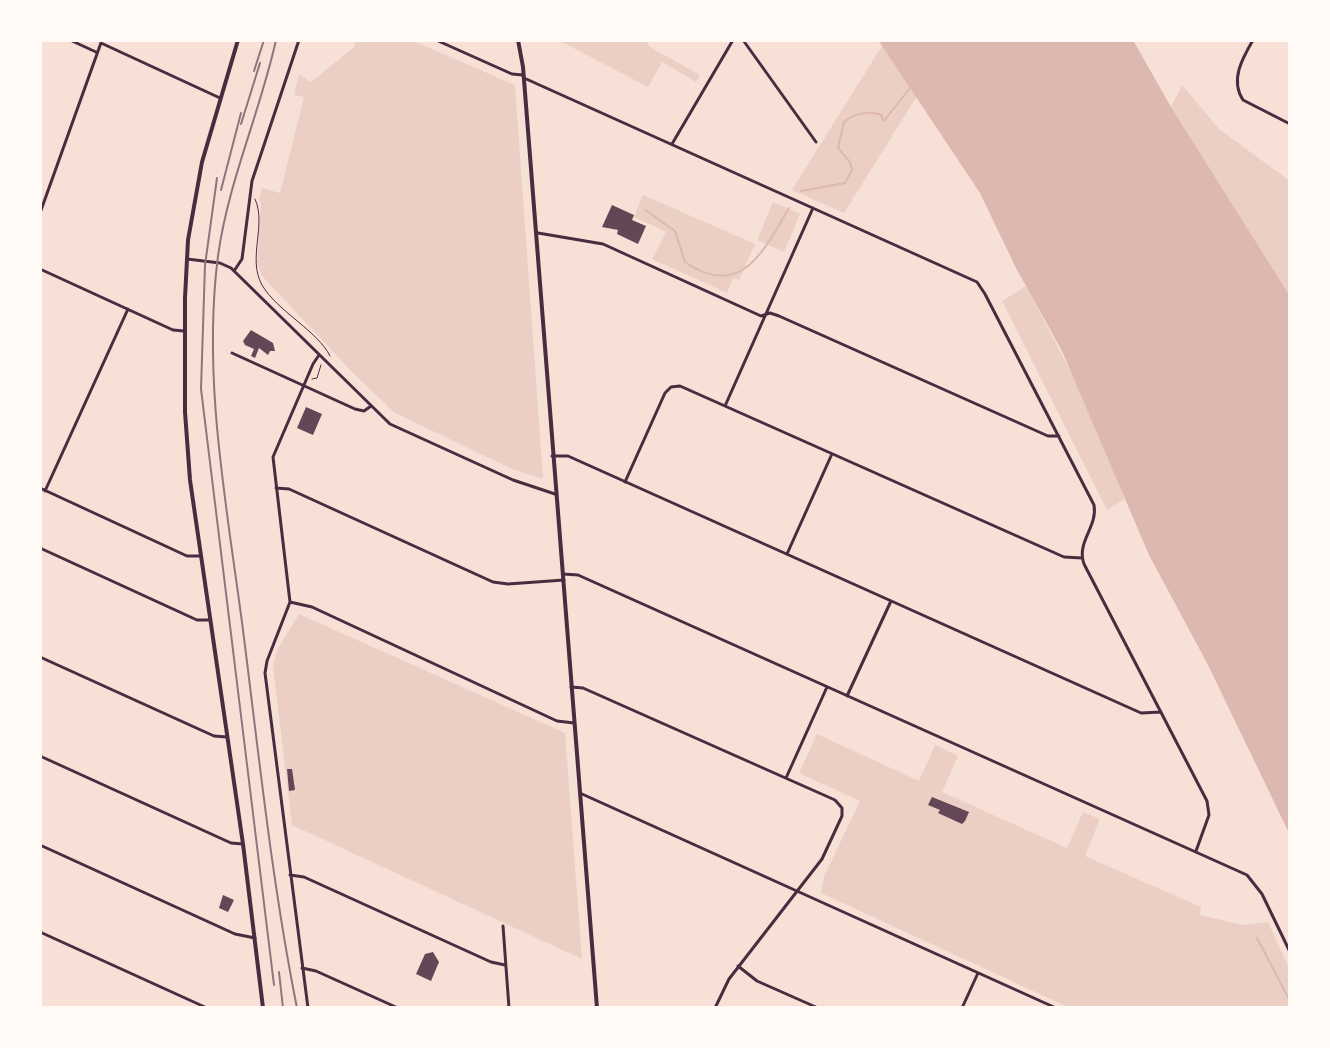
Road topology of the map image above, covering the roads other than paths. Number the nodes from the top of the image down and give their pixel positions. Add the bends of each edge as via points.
1 (70, 40) edge
2 (238, 40) edge
3 (299, 40) edge
4 (436, 40) edge
5 (518, 40) edge
6 (733, 40) edge
7 (743, 40) edge
8 (1253, 41) edge
9 (101, 42) edge
10 (97, 52) junction
11 (524, 76) junction
12 (220, 98) junction
13 (1290, 124) edge
14 (816, 142) dead end
15 (672, 145) junction
16 (813, 208) junction
17 (40, 213) edge
18 (534, 232) junction
19 (187, 259) junction
20 (40, 269) edge
21 (234, 271) junction
22 (128, 309) junction
23 (766, 314) junction
24 (184, 331) junction
25 (232, 353) dead end
26 (319, 355) junction
27 (303, 385) junction
28 (371, 406) junction
29 (725, 406) junction
30 (1059, 436) junction
31 (832, 454) junction
32 (552, 456) junction
33 (625, 482) junction
34 (276, 488) junction
35 (42, 490) edge
36 (557, 494) junction
37 (40, 548) edge
38 (787, 554) junction
39 (200, 556) junction
40 (1082, 558) junction
41 (563, 577) junction
42 (891, 601) junction
43 (290, 602) junction
44 (210, 620) junction
45 (40, 657) edge
46 (827, 686) junction
47 (571, 687) junction
48 (847, 696) junction
49 (1161, 712) junction
50 (574, 723) junction
51 (227, 737) junction
52 (40, 756) edge
53 (786, 778) junction
54 (581, 794) junction
55 (243, 844) junction
56 (40, 845) edge
57 (1196, 851) junction
58 (290, 875) junction
59 (797, 892) junction
60 (503, 926) dead end
61 (40, 932) edge
62 (255, 938) junction
63 (1290, 952) edge
64 (505, 965) junction
65 (738, 966) junction
66 (302, 968) junction
67 (978, 973) junction
68 (207, 1008) edge
69 (263, 1008) edge
70 (308, 1008) edge
71 (398, 1008) edge
72 (509, 1008) edge
73 (597, 1008) edge
74 (715, 1008) edge
75 (818, 1008) edge
76 (962, 1008) edge
77 (1056, 1008) edge

1 - 10 street
2 - 12 main road
3 - 21 street via 249,197 242,259
4 - 11 street
5 - 11 main road
6 - 15 street
7 - 14 street
8 - 13 street via 1237,74 1238,93
9 - 10 street
9 - 12 street
10 - 17 street
11 - 15 street
11 - 18 main road
12 - 19 main road via 202,162
15 - 16 street
16 - 23 street
16 - 30 street via 979,284
18 - 23 street via 603,244
18 - 32 main road
19 - 21 street via 222,263
19 - 24 main road
20 - 22 street
21 - 26 street
22 - 24 street
22 - 35 street
23 - 29 street
23 - 30 street via 1048,436
24 - 39 main road via 186,443
25 - 27 street
26 - 27 street
26 - 28 street
27 - 28 street via 360,410
27 - 34 street via 273,452
28 - 36 street via 392,425
29 - 31 street
29 - 33 street via 684,387 671,387
30 - 40 street via 1095,509
31 - 38 street
31 - 40 street via 1064,557
32 - 33 street via 568,456
32 - 36 main road
33 - 38 street
34 - 41 street via 289,489 493,582
34 - 43 street
35 - 39 street via 187,556
36 - 41 main road
37 - 44 street via 197,620
38 - 42 street
39 - 44 main road
40 - 49 street
41 - 46 street via 578,575
41 - 47 main road
42 - 48 street
42 - 49 street via 1141,713
43 - 50 street via 312,607 553,719
43 - 58 street via 265,668
44 - 51 main road
45 - 51 street via 214,736
46 - 48 street
46 - 53 street
47 - 50 main road
47 - 53 street
48 - 57 street
49 - 57 street via 1209,807
50 - 54 main road
51 - 55 main road
52 - 55 street
53 - 59 street via 835,800 843,810 825,854
54 - 59 street
54 - 73 main road
55 - 62 main road
56 - 62 street via 235,934
57 - 63 street via 1250,877
58 - 64 street
58 - 66 street
59 - 65 street
59 - 67 street
60 - 64 street
61 - 68 street
62 - 69 main road
64 - 72 street
65 - 74 street
65 - 75 street via 757,981
66 - 70 street
66 - 71 street
67 - 76 street
67 - 77 street

